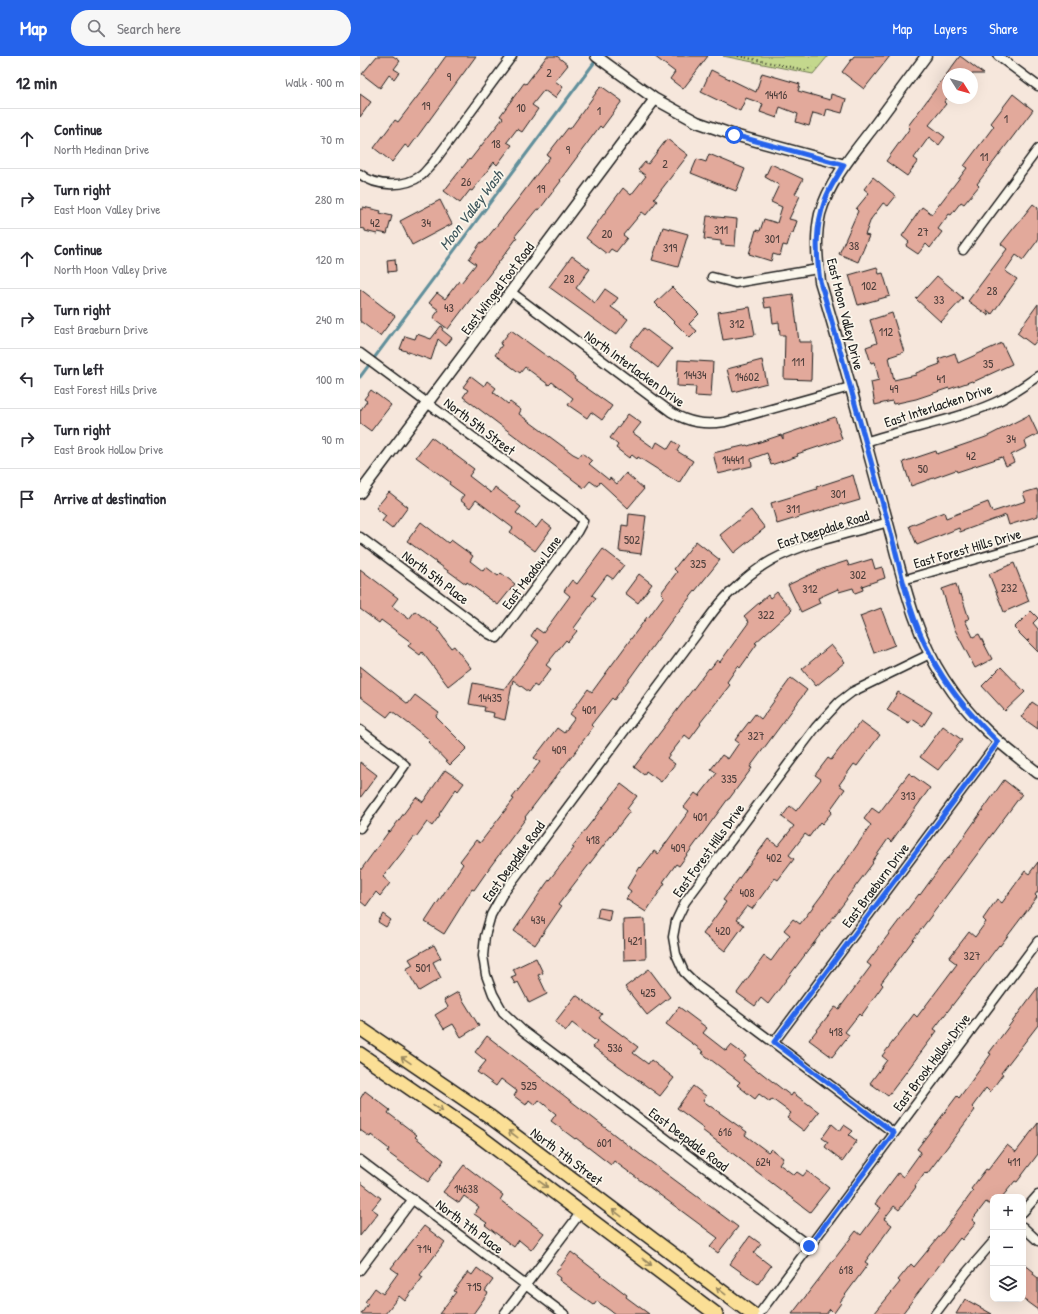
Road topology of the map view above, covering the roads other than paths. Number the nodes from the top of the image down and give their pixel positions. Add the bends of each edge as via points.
1 (512, 56) edge
2 (596, 56) edge
3 (926, 56) edge
4 (998, 56) edge
5 (1038, 86) edge
6 (655, 99) junction
7 (1038, 149) edge
8 (844, 165) junction
9 (360, 174) edge
10 (963, 250) dead end
11 (818, 269) junction
12 (712, 277) dead end
13 (511, 292) junction
14 (360, 353) edge
15 (1038, 376) edge
16 (850, 387) junction
17 (428, 403) junction
18 (865, 442) junction
19 (360, 493) edge
20 (583, 521) joint
21 (888, 522) junction
22 (360, 537) edge
23 (1038, 540) edge
24 (903, 580) junction
25 (497, 638) joint
26 (930, 654) junction
27 (360, 730) edge
28 (998, 742) junction
29 (1038, 773) edge
30 (360, 828) edge
31 (1038, 941) edge
32 (360, 1028) edge
33 (774, 1042) junction
34 (360, 1054) edge
35 (894, 1133) junction
36 (360, 1160) edge
37 (1038, 1195) edge
38 (413, 1199) junction
39 (1026, 1209) edge
40 (580, 1212) junction
41 (1026, 1230) edge
42 (1038, 1241) edge
43 (990, 1245) edge
44 (809, 1246) junction
45 (360, 1270) edge
46 (525, 1285) junction
47 (504, 1314) edge
48 (564, 1314) edge
49 (716, 1314) edge
50 (752, 1314) edge
51 (759, 1314) edge
52 (935, 1314) edge

1 - 9 street via 422,175 401,183 387,184 372,181
2 - 6 street
3 - 8 street, East Moon Valley Drive
4 - 5 street
6 - 8 street via 712,128
6 - 13 street, East Winged Foot Road
7 - 10 street
8 - 11 street, East Moon Valley Drive via 830,189 820,216 816,240
11 - 12 street via 735,283
11 - 16 street, East Moon Valley Drive
13 - 16 street, North Interlacken Drive via 671,412 690,422 725,422
13 - 17 street, East Winged Foot Road
14 - 17 street, North 5th Street
15 - 18 street, East Interlacken Drive via 994,403
16 - 18 street, East Moon Valley Drive
17 - 19 street, East Winged Foot Road
17 - 20 street, North 5th Street
18 - 21 street, East Moon Valley Drive
20 - 25 street, East Meadow Lane
21 - 24 street, East Moon Valley Drive
21 - 44 street, East Deepdale Road via 794,550 771,561 732,591 707,620 502,895 491,914 485,936 483,956 486,975 503,1012 522,1030
22 - 25 street, North 5th Place
23 - 24 street, East Forest Hills Drive
24 - 26 street, East Moon Valley Drive
26 - 28 street, East Moon Valley Drive via 962,704
26 - 33 street, East Forest Hills Drive via 852,692 827,714 685,902 676,921 673,937 676,954 684,972 698,986
27 - 30 street via 405,765
28 - 29 street, East Moon Valley Drive
28 - 33 street, East Braeburn Drive
31 - 35 street, East Brook Hollow Drive
50 -> 32 main road, North 7th Street via 488,1116
33 - 35 street, East Forest Hills Drive
34 -> 40 main road via 478,1135
35 - 44 street, East Brook Hollow Drive
36 - 38 street, North 7th Place
37 - 39 street
38 - 45 street
38 - 46 street, North 7th Place
40 - 46 street
40 -> 49 main road
41 - 42 street
43 - 52 street
44 - 51 street, East Brook Hollow Drive
46 - 47 street
46 - 48 street, North 7th Place

